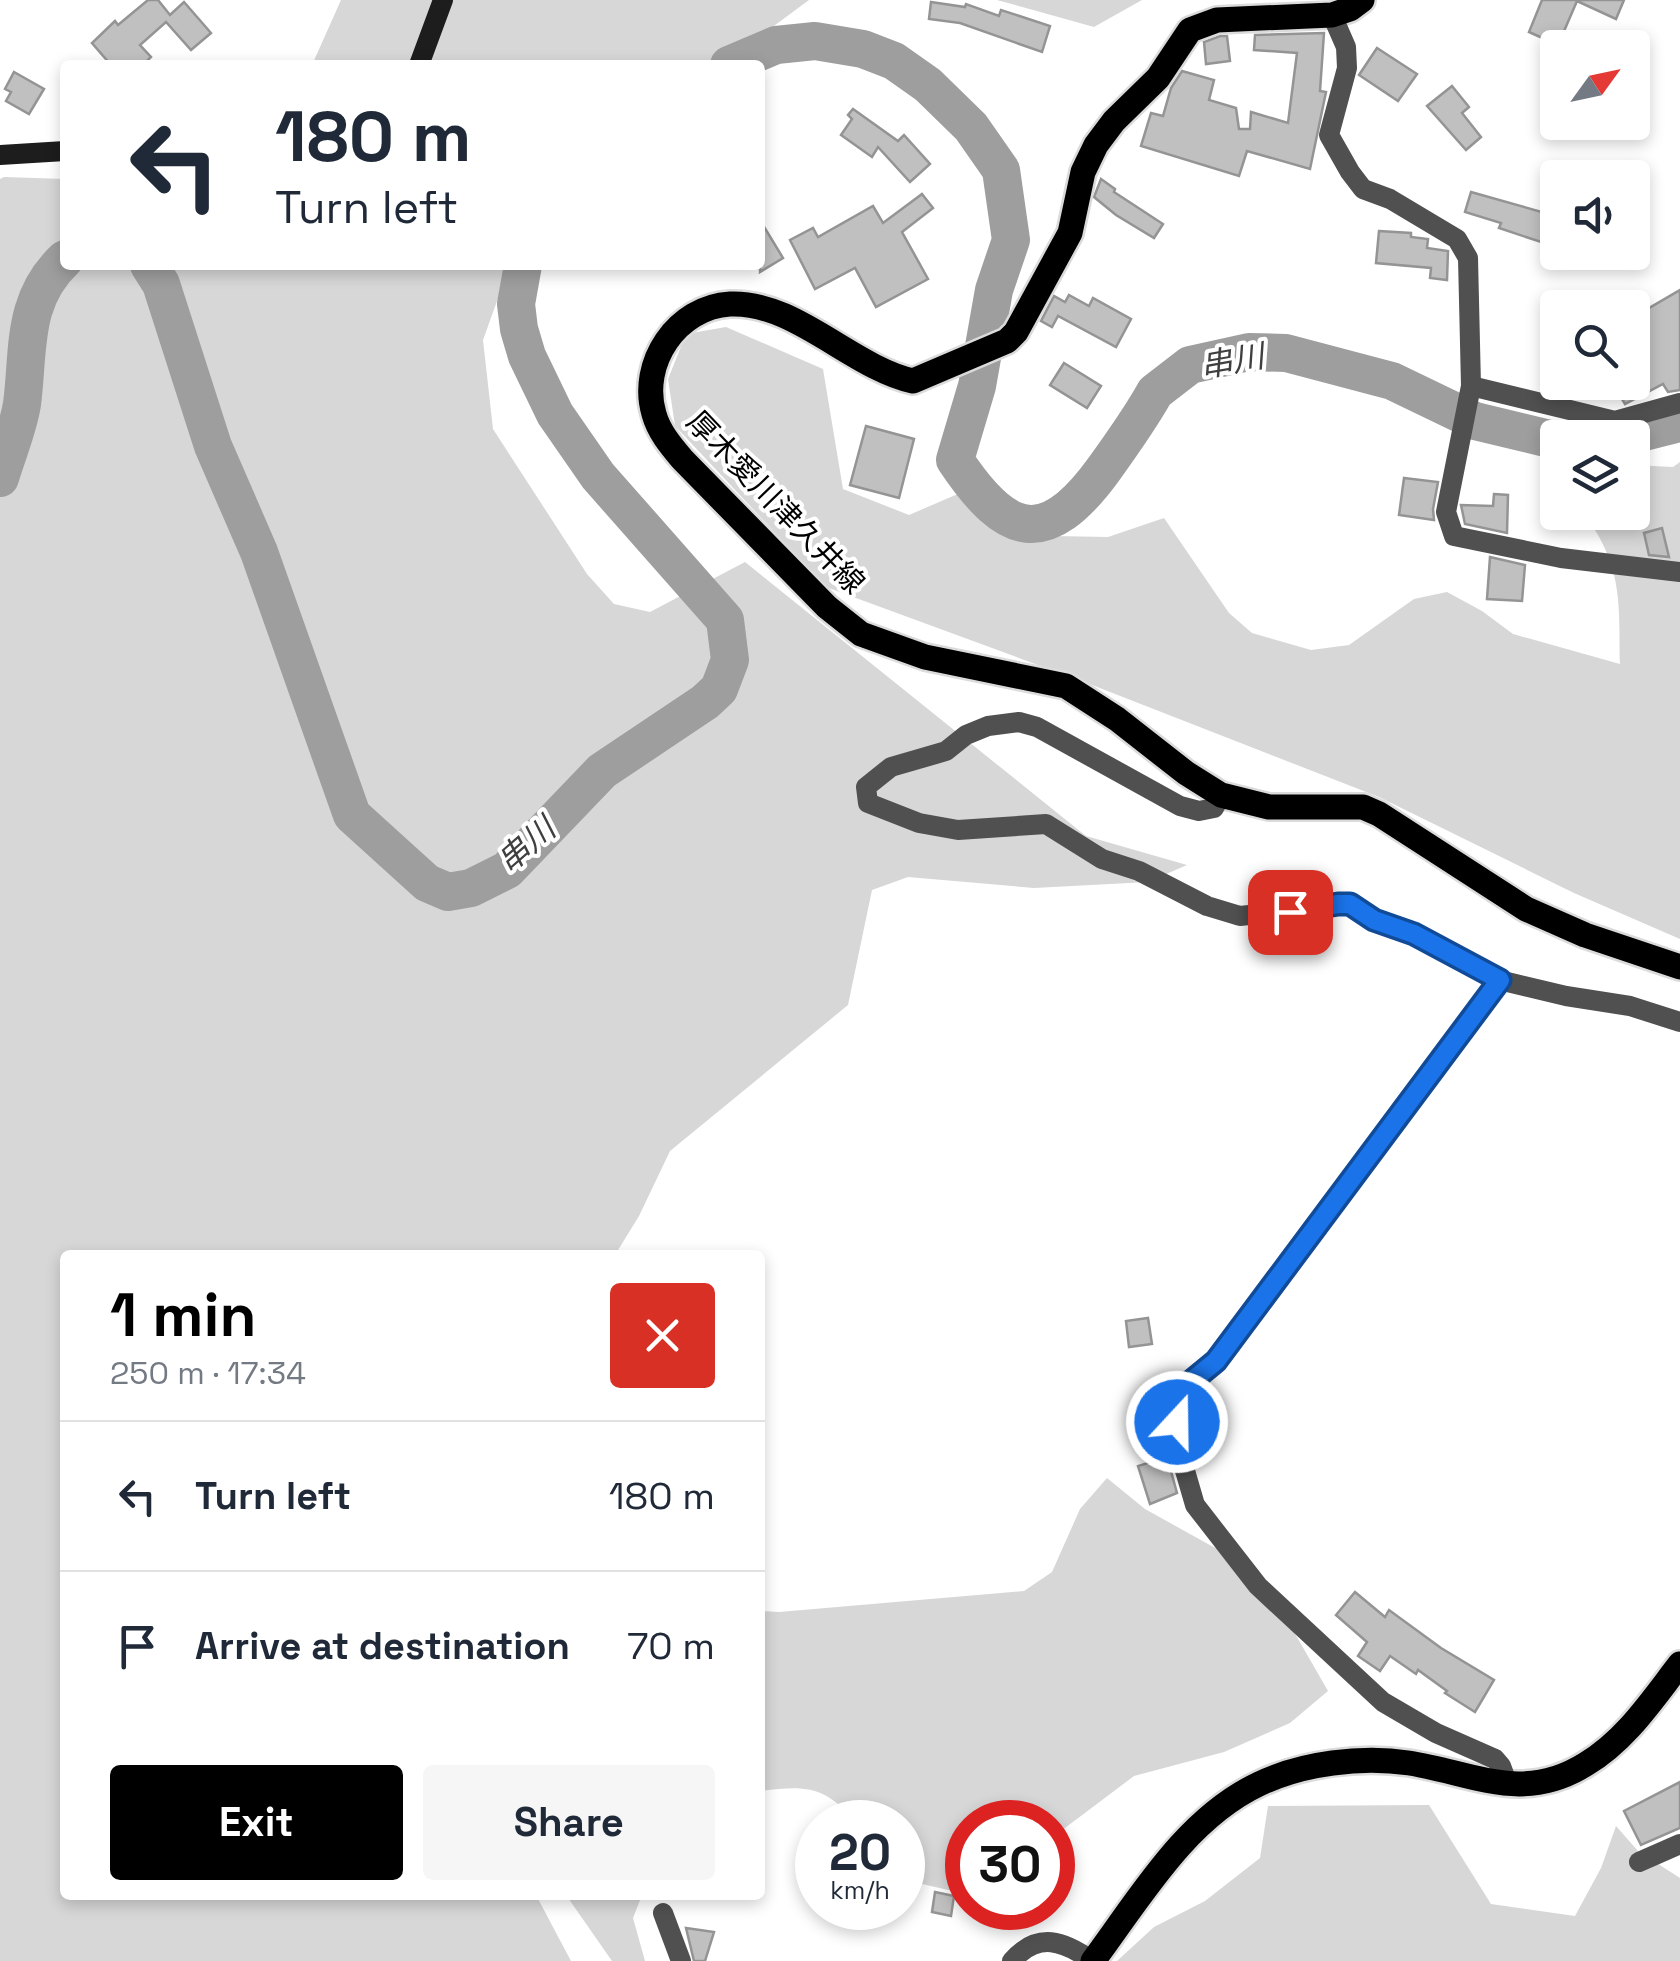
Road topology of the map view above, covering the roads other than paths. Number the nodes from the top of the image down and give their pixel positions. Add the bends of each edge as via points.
1 (443, 0) edge
2 (1362, 0) edge
3 (1332, 14) junction
4 (421, 60) edge
5 (60, 151) edge
6 (0, 155) edge
7 (1471, 386) junction
8 (1680, 403) edge
9 (1680, 572) edge
10 (1221, 795) junction
11 (1680, 967) edge
12 (1500, 980) junction
13 (1680, 1022) edge
14 (1680, 1664) edge
15 (1508, 1785) junction
16 (1680, 1844) edge
17 (1639, 1862) dead end
18 (663, 1912) dead end
19 (681, 1961) edge
20 (1012, 1961) edge
21 (1093, 1961) edge

1 - 4 main road
2 - 3 main road
3 - 7 street via 1347,68 1330,135 1363,188 1457,239 1468,258
3 - 10 main road, 厚木愛川津久井線 via 1210,21 1190,30 1158,78 1096,145 1070,233 1024,322 1007,341 913,381 775,312 728,304 693,315 654,365 650,396 656,423 682,459 861,634 924,657 1066,686
5 - 6 main road
7 - 8 street via 1615,421
7 - 9 street via 1446,512 1454,536
10 - 11 main road, 厚木愛川津久井線 via 1269,807 1363,808 1526,909
10 - 12 street via 1207,811 1180,806 1019,722 988,726 946,750 892,766 866,787 868,803 919,822 958,830 1046,824 1102,858 1240,916 1350,904
12 - 13 street
12 - 15 street via 1216,1361 1176,1394 1179,1450 1195,1505 1258,1586 1383,1702 1494,1759
14 - 15 main road via 1622,1735 1588,1763 1562,1776
15 - 21 main road via 1384,1760 1327,1764 1259,1784 1196,1829
16 - 17 street
18 - 19 street
20 - 21 street via 1028,1947 1058,1940

